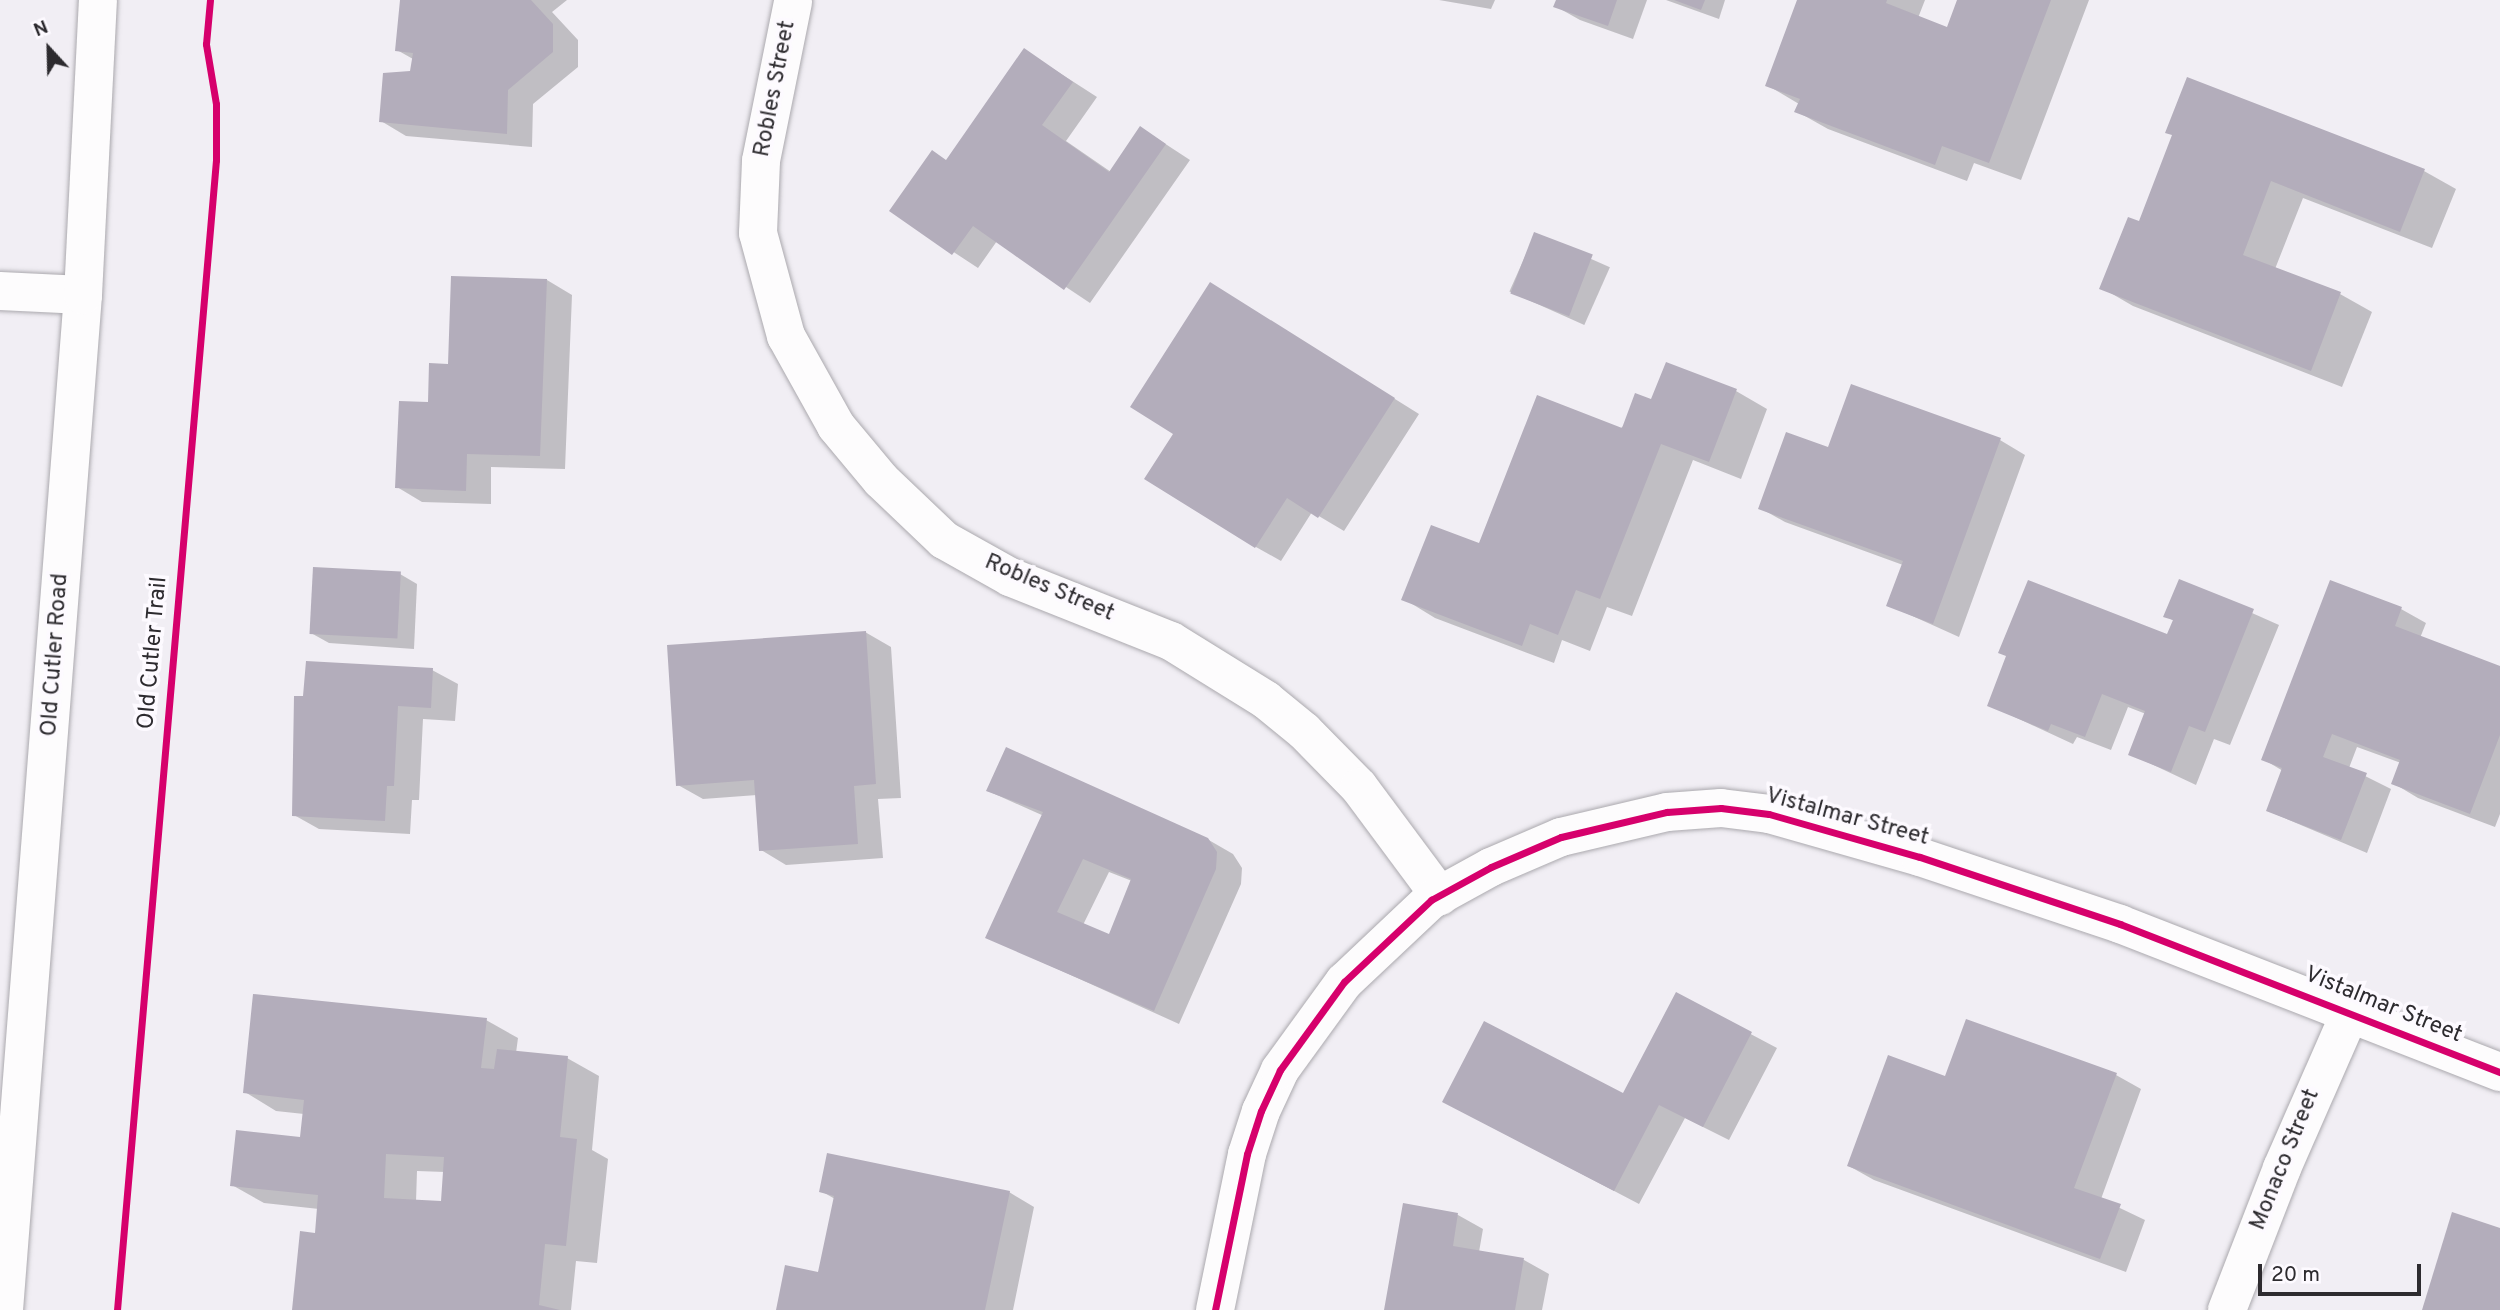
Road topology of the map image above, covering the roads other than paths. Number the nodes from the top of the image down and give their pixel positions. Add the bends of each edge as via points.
1 (98, 0) edge
2 (793, 2) dead end
3 (0, 290) edge
4 (83, 295) junction
5 (1440, 896) junction
6 (2350, 1013) junction
7 (13, 1072) edge
8 (2500, 1072) edge
9 (4, 1310) edge
10 (1215, 1310) edge
11 (2227, 1310) edge

1 - 4 street, Old Cutler Road
2 - 5 street, Robles Street via 761,161 758,233 786,336 836,426 881,480 944,540 1010,577 1171,641 1266,700 1343,769
3 - 4 street
4 - 7 street, Old Cutler Road
5 - 6 street, Vistalmar Street via 1491,867 1561,837 1609,824 1707,809 1769,814 1996,881
5 - 10 street, Vistalmar Street via 1344,982 1280,1070 1247,1154
6 - 8 street, Vistalmar Street
6 - 11 street, Monaco Street via 2286,1157
7 - 9 street, Old Cutler Road

